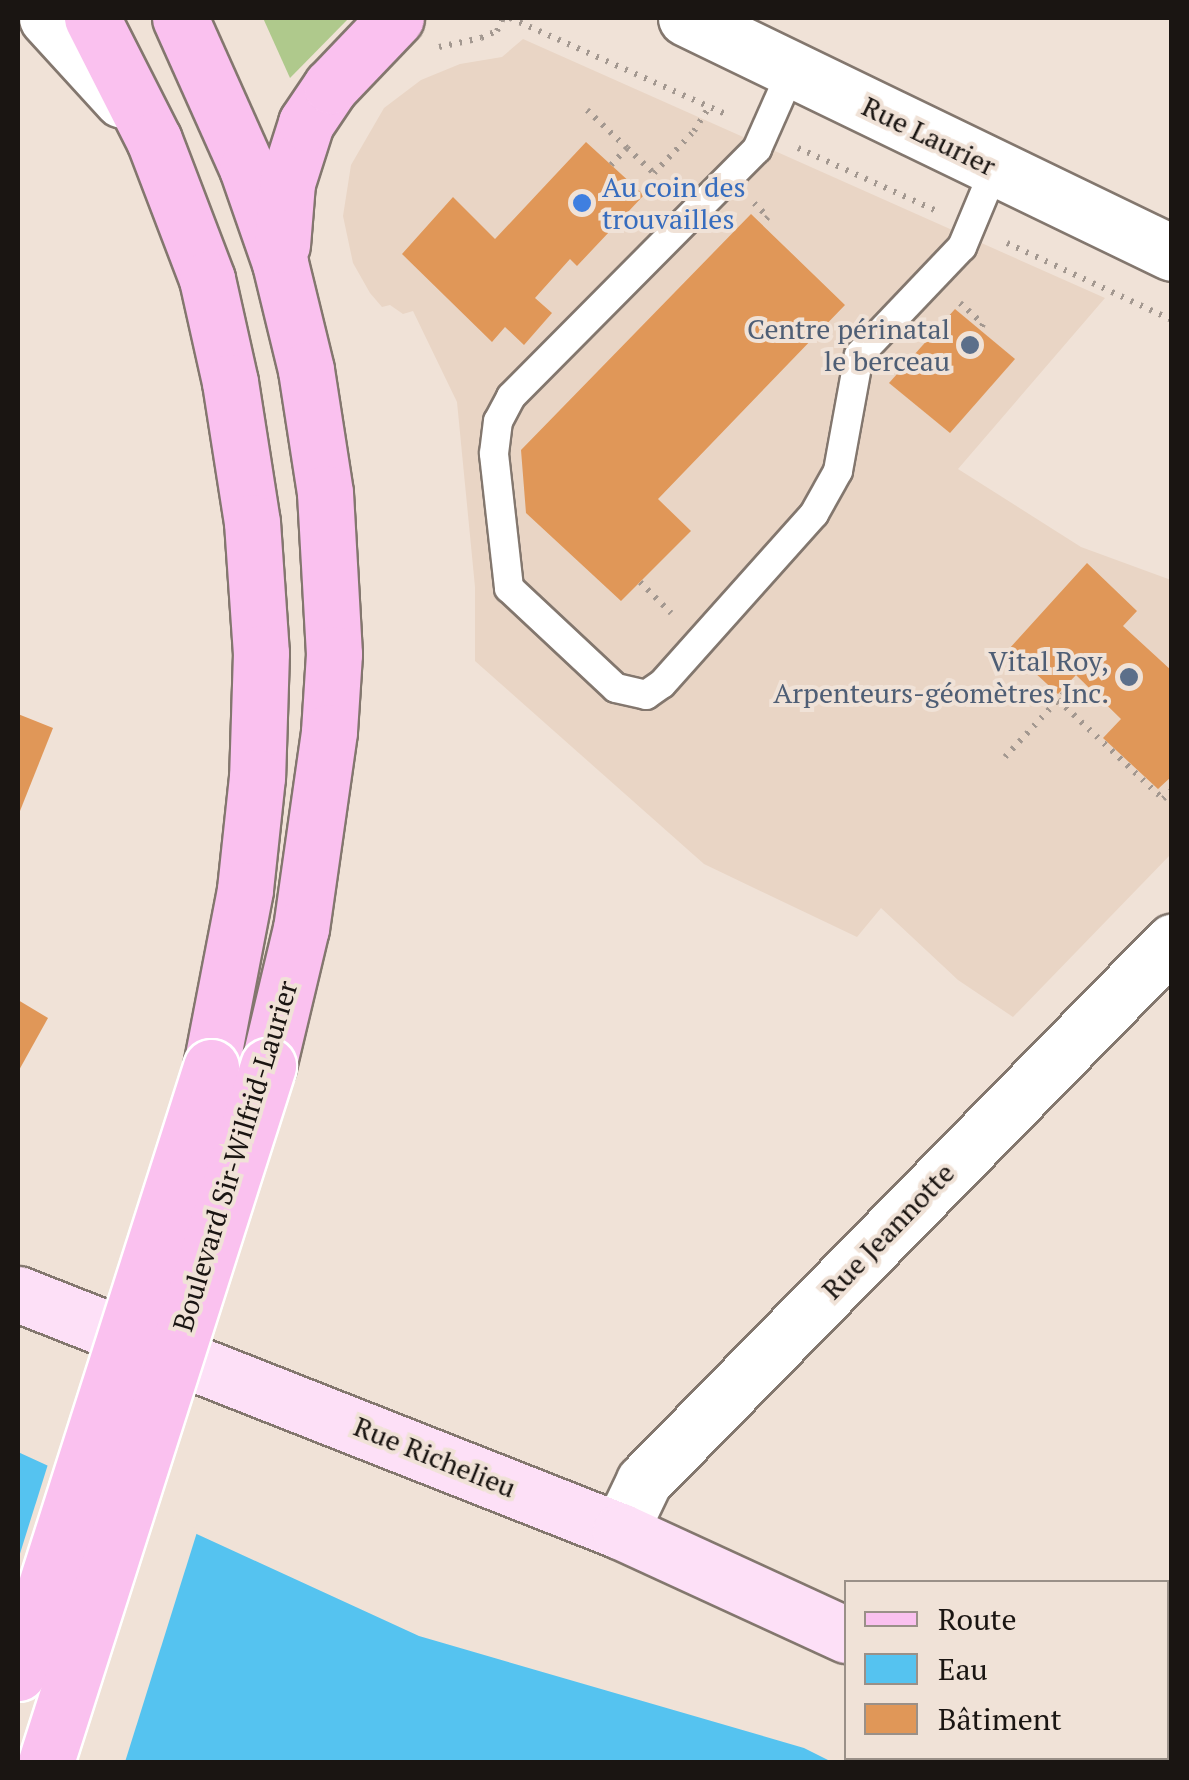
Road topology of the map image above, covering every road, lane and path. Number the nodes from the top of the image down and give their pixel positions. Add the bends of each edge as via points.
1 (47, 18) edge
2 (92, 18) edge
3 (180, 18) edge
4 (396, 18) edge
5 (510, 18) edge
6 (686, 18) edge
7 (792, 70) junction
8 (708, 107) junction
9 (587, 110) dead end
10 (736, 119) dead end
11 (154, 140) junction
12 (627, 148) junction
13 (612, 165) dead end
14 (995, 168) junction
15 (1172, 253) edge
16 (280, 264) junction
17 (1068, 683) dead end
18 (1058, 700) junction
19 (1006, 756) dead end
20 (1172, 790) edge
21 (1172, 942) edge
22 (18, 1294) edge
23 (620, 1531) junction
24 (844, 1634) edge
25 (18, 1673) edge
26 (46, 1762) edge

1 - 11 street
2 - 11 main road, Boulevard Sir-Wilfrid-Laurier
3 - 16 main road, Boulevard Sir-Wilfrid-Laurier via 247,168
4 - 16 main road via 306,122 287,183
5 - 8 path
6 - 7 street, Rue Laurier
7 - 14 street, Rue Laurier
7 - 14 lane via 756,149 511,397 498,421 494,454 509,588 616,688 646,695 662,684 814,514 838,471 858,355 962,247
8 - 10 path
8 - 12 path via 654,174
9 - 12 path
11 - 25 main road, Boulevard Sir-Wilfrid-Laurier, bridge via 207,279 230,382 252,522 261,653 257,777 245,890 211,1067
12 - 13 path
14 - 15 street, Rue Laurier
16 - 26 main road, Boulevard Sir-Wilfrid-Laurier, bridge via 306,370 324,492 334,654 330,732 301,928 268,1066
17 - 18 path
18 - 19 path
18 - 20 path via 1163,800
21 - 23 street, Rue Jeannotte via 644,1482
22 - 23 main road, Rue Richelieu
23 - 24 main road, Rue Richelieu

